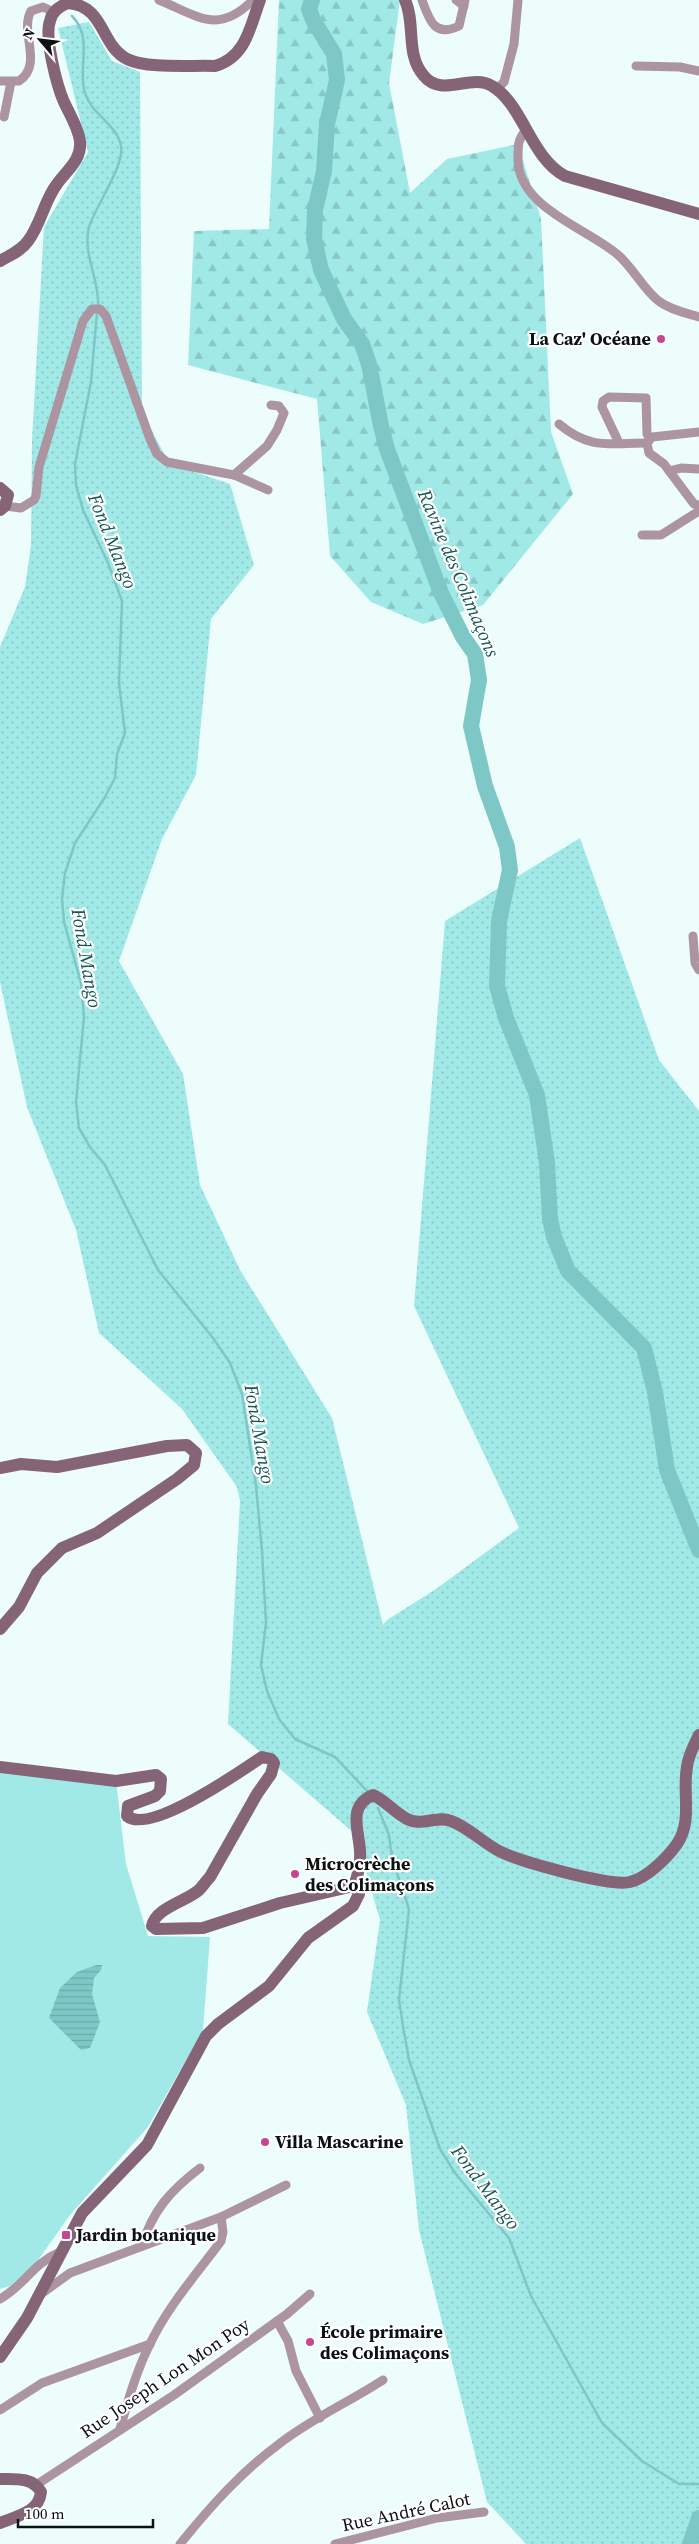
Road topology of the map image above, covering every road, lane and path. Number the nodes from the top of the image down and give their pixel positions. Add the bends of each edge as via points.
1 (159, 0) edge
2 (253, 0) edge
3 (260, 0) edge
4 (405, 0) edge
5 (422, 0) edge
6 (456, 0) edge
7 (518, 0) edge
8 (465, 3) edge
9 (54, 12) junction
10 (636, 66) dead end
11 (699, 71) edge
12 (0, 81) edge
13 (11, 82) junction
14 (497, 89) junction
15 (4, 117) dead end
16 (526, 130) junction
17 (699, 214) edge
18 (0, 261) edge
19 (699, 317) edge
20 (271, 404) dead end
21 (559, 424) dead end
22 (699, 432) edge
23 (648, 441) junction
24 (619, 443) junction
25 (699, 469) edge
26 (669, 471) junction
27 (234, 476) junction
28 (0, 488) edge
29 (268, 490) dead end
30 (699, 505) edge
31 (3, 508) edge
32 (699, 511) edge
33 (642, 536) dead end
34 (693, 936) dead end
35 (699, 970) edge
36 (0, 1468) edge
37 (0, 1629) edge
38 (699, 1736) edge
39 (0, 1767) edge
40 (354, 1886) junction
41 (200, 2168) dead end
42 (286, 2184) dead end
43 (221, 2217) junction
44 (142, 2246) junction
45 (60, 2252) junction
46 (310, 2294) dead end
47 (38, 2296) junction
48 (0, 2299) edge
49 (277, 2321) junction
50 (150, 2344) junction
51 (0, 2357) edge
52 (383, 2380) dead end
53 (0, 2410) edge
54 (320, 2418) junction
55 (120, 2429) junction
56 (0, 2479) edge
57 (36, 2484) junction
58 (484, 2512) dead end
59 (0, 2523) edge
60 (180, 2544) edge
61 (335, 2544) edge

1 - 2 street via 215,22 238,15
3 - 9 main road via 236,55 227,63 215,66 134,62 115,49 96,17 85,7 68,3
4 - 14 main road via 413,55 424,77 439,85 482,82
5 - 8 street via 431,24 438,29 459,26
6 - 8 street
7 - 14 street via 514,44 504,82
9 - 13 street via 43,7 31,11 28,18 31,57 24,77
9 - 18 main road via 48,32 58,82 80,142 78,156 57,184 27,243
10 - 11 street
12 - 13 street
13 - 15 street
14 - 16 main road
16 - 17 main road via 548,164 564,176
16 - 19 street via 518,141 518,167 521,180 529,191 559,218 617,254 658,302
20 - 27 street via 279,406 284,413 277,430 259,454
21 - 24 street via 574,437 590,443
22 - 23 street via 670,434
23 - 24 street
23 - 24 street via 646,398 609,397 603,401 602,407
23 - 26 street via 649,453
25 - 26 street
26 - 30 street via 694,504
27 - 29 street
27 - 31 street via 167,462 157,454 106,316 100,309 92,308 83,320 39,467 36,496 20,508
28 - 31 main road via 8,495
32 - 33 street via 661,535
34 - 35 street via 695,963
36 - 37 main road via 21,1464 57,1467 187,1445 196,1453 197,1460 177,1479 98,1533 62,1548 37,1573 19,1607
38 - 40 main road via 686,1767 687,1816 683,1832 676,1845 650,1871 630,1882 606,1880 520,1860 485,1843 452,1821 442,1818 426,1822 406,1818 372,1795 364,1799 355,1819 360,1852
39 - 40 main road via 116,1781 156,1775 161,1779 160,1791 128,1806 127,1816 131,1820 141,1820 166,1813 201,1796 262,1757 271,1758 274,1763 272,1774 257,1794 210,1877 200,1889 153,1920 152,1926 156,1929 203,1928 280,1903
40 - 45 main road via 360,1894 353,1906 308,1938 269,1986 206,2036 147,2145 82,2213
41 - 44 street via 173,2189 148,2225
42 - 43 street
43 - 44 street
43 - 50 street via 221,2241 174,2303
44 - 47 street via 70,2273
45 - 47 main road
45 - 48 street via 44,2259 23,2282
46 - 49 street, Rue Joseph Lon Mon Poy
47 - 51 main road
49 - 54 street via 288,2341 296,2371
49 - 55 street, Rue Joseph Lon Mon Poy via 174,2395
50 - 53 street via 42,2383
50 - 55 street via 137,2372
52 - 54 street
54 - 60 street via 279,2443 250,2467 215,2500
55 - 57 street, Rue Joseph Lon Mon Poy
56 - 57 main road via 29,2480
57 - 59 main road via 41,2492 36,2507
58 - 61 street, Rue André Calot via 437,2518

